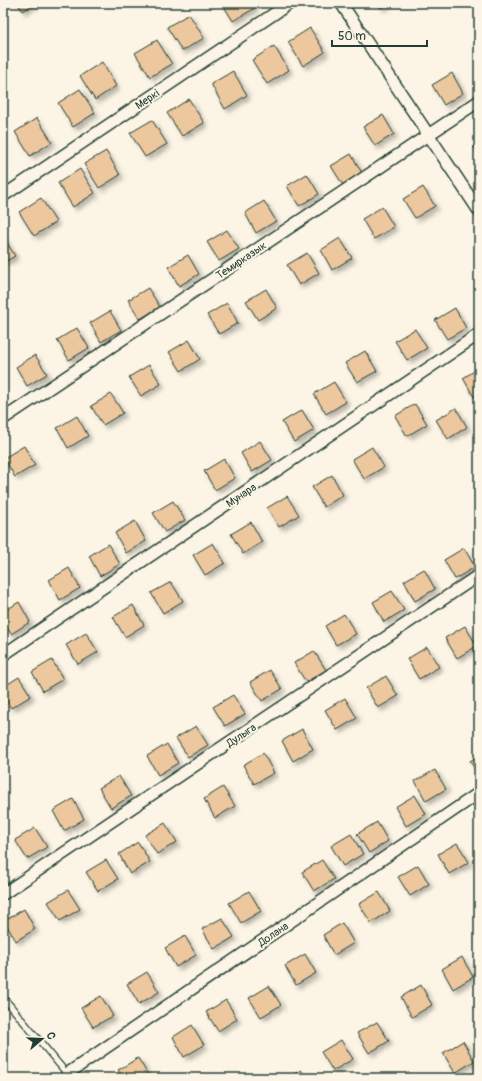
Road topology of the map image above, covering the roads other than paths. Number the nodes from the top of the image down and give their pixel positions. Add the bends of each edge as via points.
1 (290, 3) edge
2 (341, 3) edge
3 (479, 101) edge
4 (428, 135) junction
5 (3, 196) edge
6 (479, 210) edge
7 (479, 334) edge
8 (3, 418) edge
9 (479, 575) edge
10 (3, 655) edge
11 (479, 793) edge
12 (3, 894) edge
13 (3, 997) edge
14 (68, 1076) edge

1 - 5 street, Меркі
2 - 4 street
3 - 4 street, Темирказык
4 - 6 street
4 - 8 street, Темирказык
7 - 10 street, Мунара
9 - 12 street, Дулыга
11 - 14 street, Долана
13 - 14 lane

